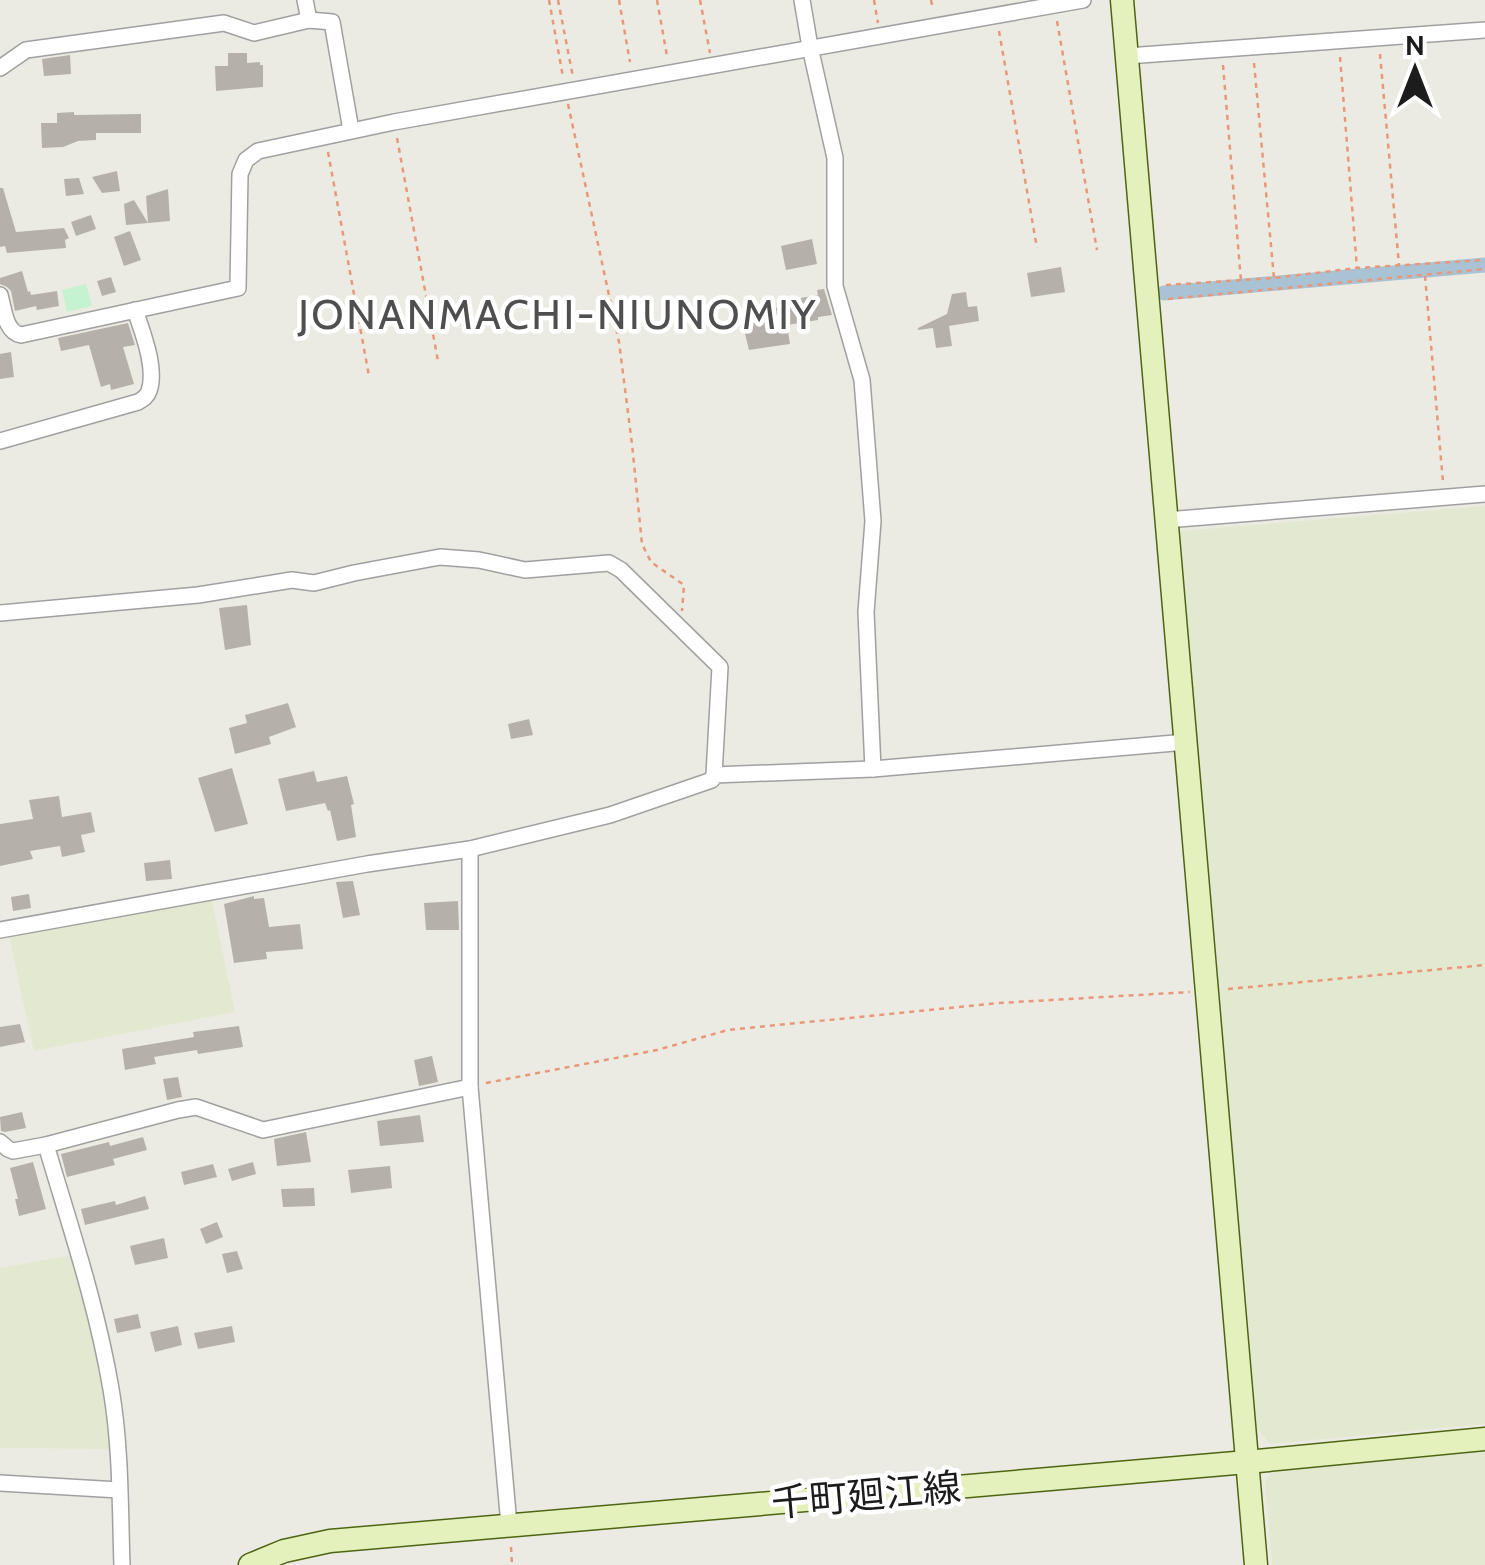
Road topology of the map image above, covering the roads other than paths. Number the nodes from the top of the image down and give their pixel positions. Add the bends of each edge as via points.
1 (305, 0) edge
2 (802, 0) edge
3 (1083, 0) edge
4 (1122, 0) edge
5 (309, 20) junction
6 (1485, 30) edge
7 (810, 46) junction
8 (1127, 56) junction
9 (0, 68) edge
10 (351, 130) junction
11 (0, 295) edge
12 (135, 310) junction
13 (0, 441) edge
14 (1485, 494) edge
15 (1166, 520) junction
16 (0, 612) edge
17 (1186, 742) junction
18 (873, 769) junction
19 (714, 774) junction
20 (470, 848) junction
21 (0, 930) edge
22 (470, 1086) junction
23 (0, 1142) edge
24 (46, 1145) junction
25 (1485, 1440) edge
26 (1248, 1462) junction
27 (0, 1483) edge
28 (119, 1490) junction
29 (509, 1525) junction
30 (122, 1565) edge
31 (250, 1565) edge
32 (1256, 1565) edge

1 - 5 street
2 - 7 street
3 - 7 street
4 - 8 street
5 - 9 street via 254,34 224,24 26,50
5 - 10 street via 332,22
6 - 8 street
7 - 10 street
7 - 18 street via 835,158 835,286 862,380 873,522 866,612
8 - 15 street
10 - 12 street via 258,150 246,160 240,174 238,288
11 - 12 street via 16,335
12 - 13 street via 149,361 146,397
14 - 15 street
15 - 17 street
16 - 19 street via 292,580 314,583 440,557 525,570 609,563 720,667
17 - 18 street
17 - 26 street
18 - 19 street
19 - 20 street via 610,816
20 - 21 street
20 - 22 street
22 - 24 street via 263,1130 196,1107
22 - 29 street
23 - 24 street via 13,1150
24 - 28 street via 100,1328
25 - 26 street, 千町廻江線
26 - 29 street, 千町廻江線
26 - 32 street
27 - 28 street
28 - 30 street
29 - 31 street, 千町廻江線 via 330,1541

